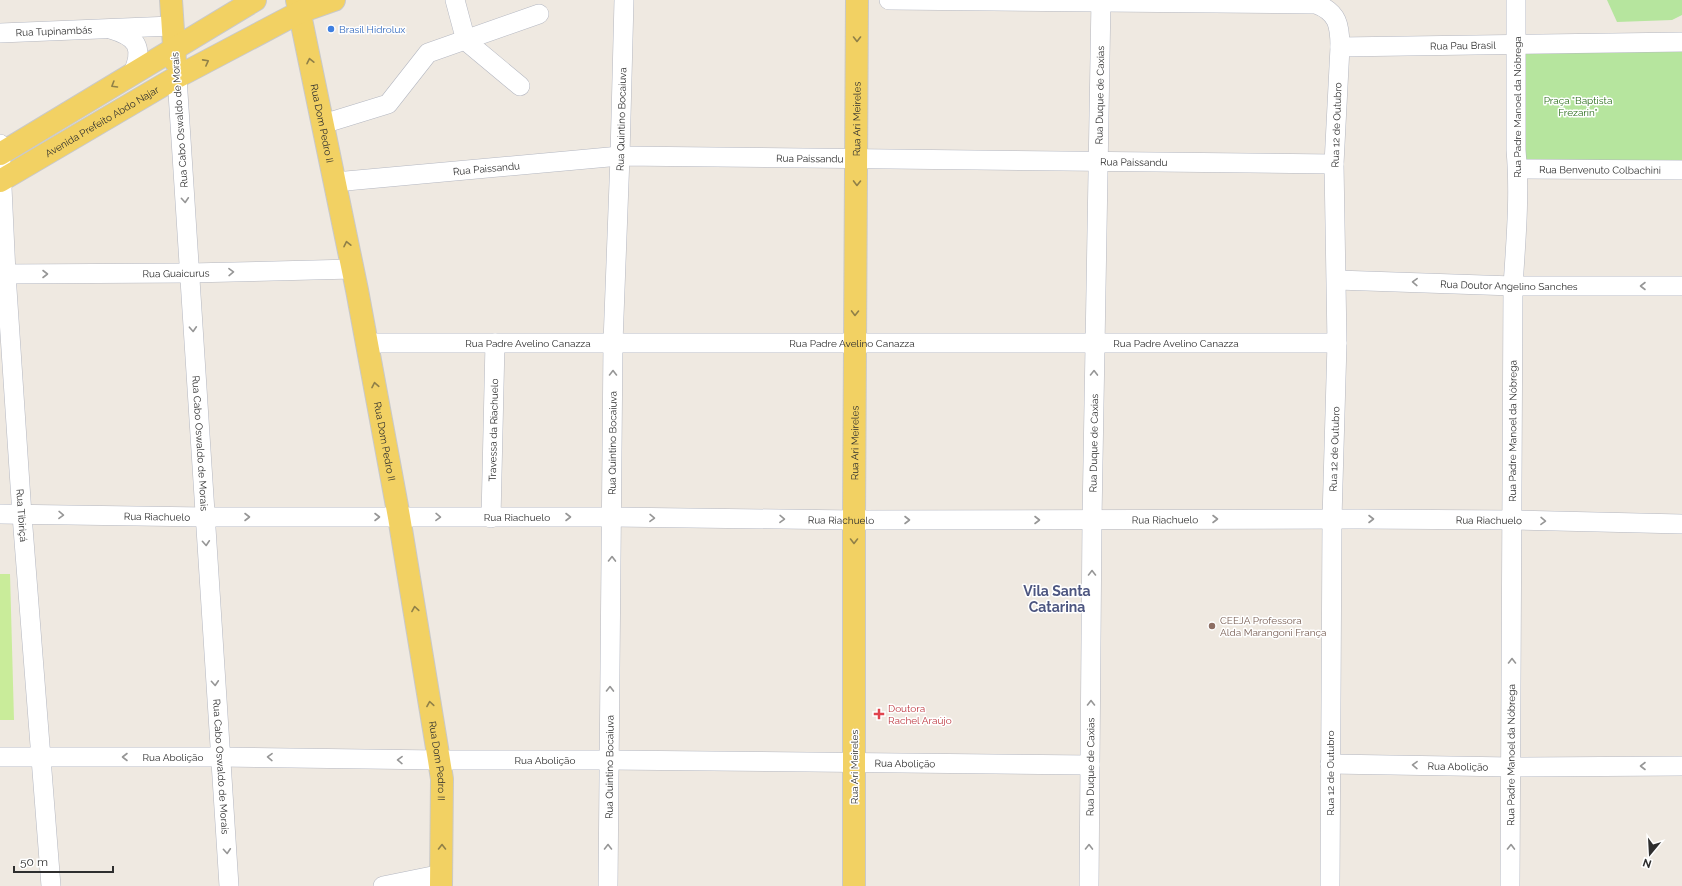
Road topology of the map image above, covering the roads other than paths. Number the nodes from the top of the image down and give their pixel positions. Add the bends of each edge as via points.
1 (171, 0) edge
2 (255, 0) edge
3 (334, 0) edge
4 (455, 0) edge
5 (624, 0) edge
6 (858, 0) edge
7 (890, 0) edge
8 (1516, 0) edge
9 (1101, 1) edge
10 (298, 6) edge
11 (539, 14) dead end
12 (172, 26) junction
13 (107, 28) junction
14 (0, 33) edge
15 (466, 40) junction
16 (1682, 42) edge
17 (1516, 44) junction
18 (1340, 47) junction
19 (174, 48) junction
20 (133, 73) junction
21 (177, 77) junction
22 (520, 86) dead end
23 (323, 124) junction
24 (0, 150) edge
25 (620, 156) junction
26 (857, 158) junction
27 (1097, 161) junction
28 (1334, 164) junction
29 (1518, 169) junction
30 (1682, 170) edge
31 (1, 180) edge
32 (335, 182) junction
33 (353, 269) junction
34 (190, 273) junction
35 (3, 274) edge
36 (1337, 280) junction
37 (1513, 286) junction
38 (1682, 286) edge
39 (367, 343) junction
40 (495, 343) junction
41 (613, 343) junction
42 (854, 343) junction
43 (1095, 343) junction
44 (1337, 343) junction
45 (0, 514) edge
46 (22, 514) junction
47 (204, 517) junction
48 (399, 517) junction
49 (613, 517) junction
50 (491, 518) junction
51 (1332, 519) junction
52 (854, 520) junction
53 (1092, 520) junction
54 (1512, 520) junction
55 (1682, 524) edge
56 (220, 756) junction
57 (0, 757) edge
58 (42, 757) junction
59 (439, 760) junction
60 (608, 760) junction
61 (855, 762) junction
62 (1330, 764) junction
63 (1090, 765) junction
64 (1682, 766) edge
65 (1511, 767) junction
66 (441, 880) edge
67 (51, 886) edge
68 (229, 886) edge
69 (383, 886) edge
70 (608, 886) edge
71 (854, 886) edge
72 (1089, 886) edge
73 (1330, 886) edge
74 (1510, 886) edge

1 - 12 main road, Rua Cabo Oswaldo de Morais
2 - 19 main road
3 - 10 main road, Avenida Prefeito Abdo Najar
4 - 15 street
5 - 25 street, Rua Quintino Bocaiuva
6 -> 26 main road, Rua Ari Meireles
7 - 9 street
8 - 17 street, Rua Padre Manoel da Nóbrega
9 - 18 street, Rua 12 de Outubro via 1316,4 1332,13 1336,20 1340,32
9 - 27 street, Rua Duque de Caxias
21 -> 10 main road, Avenida Prefeito Abdo Najar
23 -> 10 main road, Rua Dom Pedro II
11 - 15 street
12 - 13 street, Rua Tupinambás
12 - 19 main road, Rua Cabo Oswaldo de Morais
13 - 14 street, Rua Tupinambás
13 - 20 street, Rua Tupinambás via 132,39 138,48 138,61
15 - 22 street
15 - 23 street via 428,53 388,104
16 - 17 street, Rua Pau Brasil
17 - 18 street, Rua Pau Brasil
17 - 29 street, Rua Padre Manoel da Nóbrega
18 - 28 street, Rua 12 de Outubro
19 - 20 main road
19 - 21 main road, Rua Cabo Oswaldo de Morais
20 -> 24 main road
21 - 31 main road, Avenida Prefeito Abdo Najar
21 -> 34 street, Rua Cabo Oswaldo de Morais
23 - 32 main road, Rua Dom Pedro II
24 - 31 street, Rua Tibiriçá
25 - 26 street, Rua Paissandu
25 - 32 street, Rua Paissandu
25 - 41 street, Rua Quintino Bocaiuva
26 - 27 street, Rua Paissandu
26 -> 42 main road, Rua Ari Meireles
27 - 28 street, Rua Paissandu
27 - 43 street, Rua Duque de Caxias
28 - 36 street, Rua 12 de Outubro
29 - 30 street, Rua Benvenuto Colbachini
29 - 37 street, Rua Padre Manoel da Nóbrega
31 - 35 street, Rua Tibiriçá
33 -> 32 main road, Rua Dom Pedro II
34 -> 33 street, Rua Guaicurus
33 - 39 main road, Rua Dom Pedro II
35 -> 34 street, Rua Guaicurus
34 -> 47 street, Rua Cabo Oswaldo de Morais
35 - 46 street, Rua Tibiriçá
37 -> 36 street, Rua Doutor Angelino Sanches
36 - 44 street, Rua 12 de Outubro
38 -> 37 street, Rua Doutor Angelino Sanches
37 - 54 street, Rua Padre Manoel da Nóbrega
39 - 40 street, Rua Padre Avelino Canazza
48 -> 39 main road, Rua Dom Pedro II
40 - 41 street, Rua Padre Avelino Canazza
40 - 50 street, Travessa da Riachuelo
41 - 42 street, Rua Padre Avelino Canazza
49 -> 41 street, Rua Quintino Bocaiuva
42 - 43 street, Rua Padre Avelino Canazza
42 - 52 main road, Rua Ari Meireles
43 - 44 street, Rua Padre Avelino Canazza
53 -> 43 street, Rua Duque de Caxias
44 - 51 street, Rua 12 de Outubro
45 - 46 street, Rua Riachuelo
46 -> 47 street, Rua Riachuelo
46 - 58 street, Rua Tibiriçá
47 -> 48 street, Rua Riachuelo
47 -> 56 street, Rua Cabo Oswaldo de Morais
48 -> 50 street, Rua Riachuelo
59 -> 48 main road, Rua Dom Pedro II
50 -> 49 street, Rua Riachuelo
49 -> 52 street, Rua Riachuelo
60 -> 49 street, Rua Quintino Bocaiuva
53 -> 51 street, Rua Riachuelo
51 -> 54 street, Rua Riachuelo
51 - 62 street, Rua 12 de Outubro
52 -> 53 street, Rua Riachuelo
52 -> 61 main road, Rua Ari Meireles
63 -> 53 street, Rua Duque de Caxias
54 -> 55 street, Rua Riachuelo
65 -> 54 street, Rua Padre Manoel da Nóbrega
56 -> 58 street, Rua Abolição
59 -> 56 street, Rua Abolição
56 -> 68 street, Rua Cabo Oswaldo de Morais
57 - 58 street, Rua Abolição
58 - 67 street, Rua Tibiriçá
59 - 60 street, Rua Abolição
66 -> 59 main road, Rua Dom Pedro II via 442,779
60 - 61 street, Rua Abolição
70 -> 60 street, Rua Quintino Bocaiuva
61 - 63 street, Rua Abolição
61 - 71 main road, Rua Ari Meireles
65 -> 62 street, Rua Abolição
62 - 73 street, Rua 12 de Outubro
72 -> 63 street, Rua Duque de Caxias
64 -> 65 street, Rua Abolição
74 -> 65 street, Rua Padre Manoel da Nóbrega
66 - 69 street

